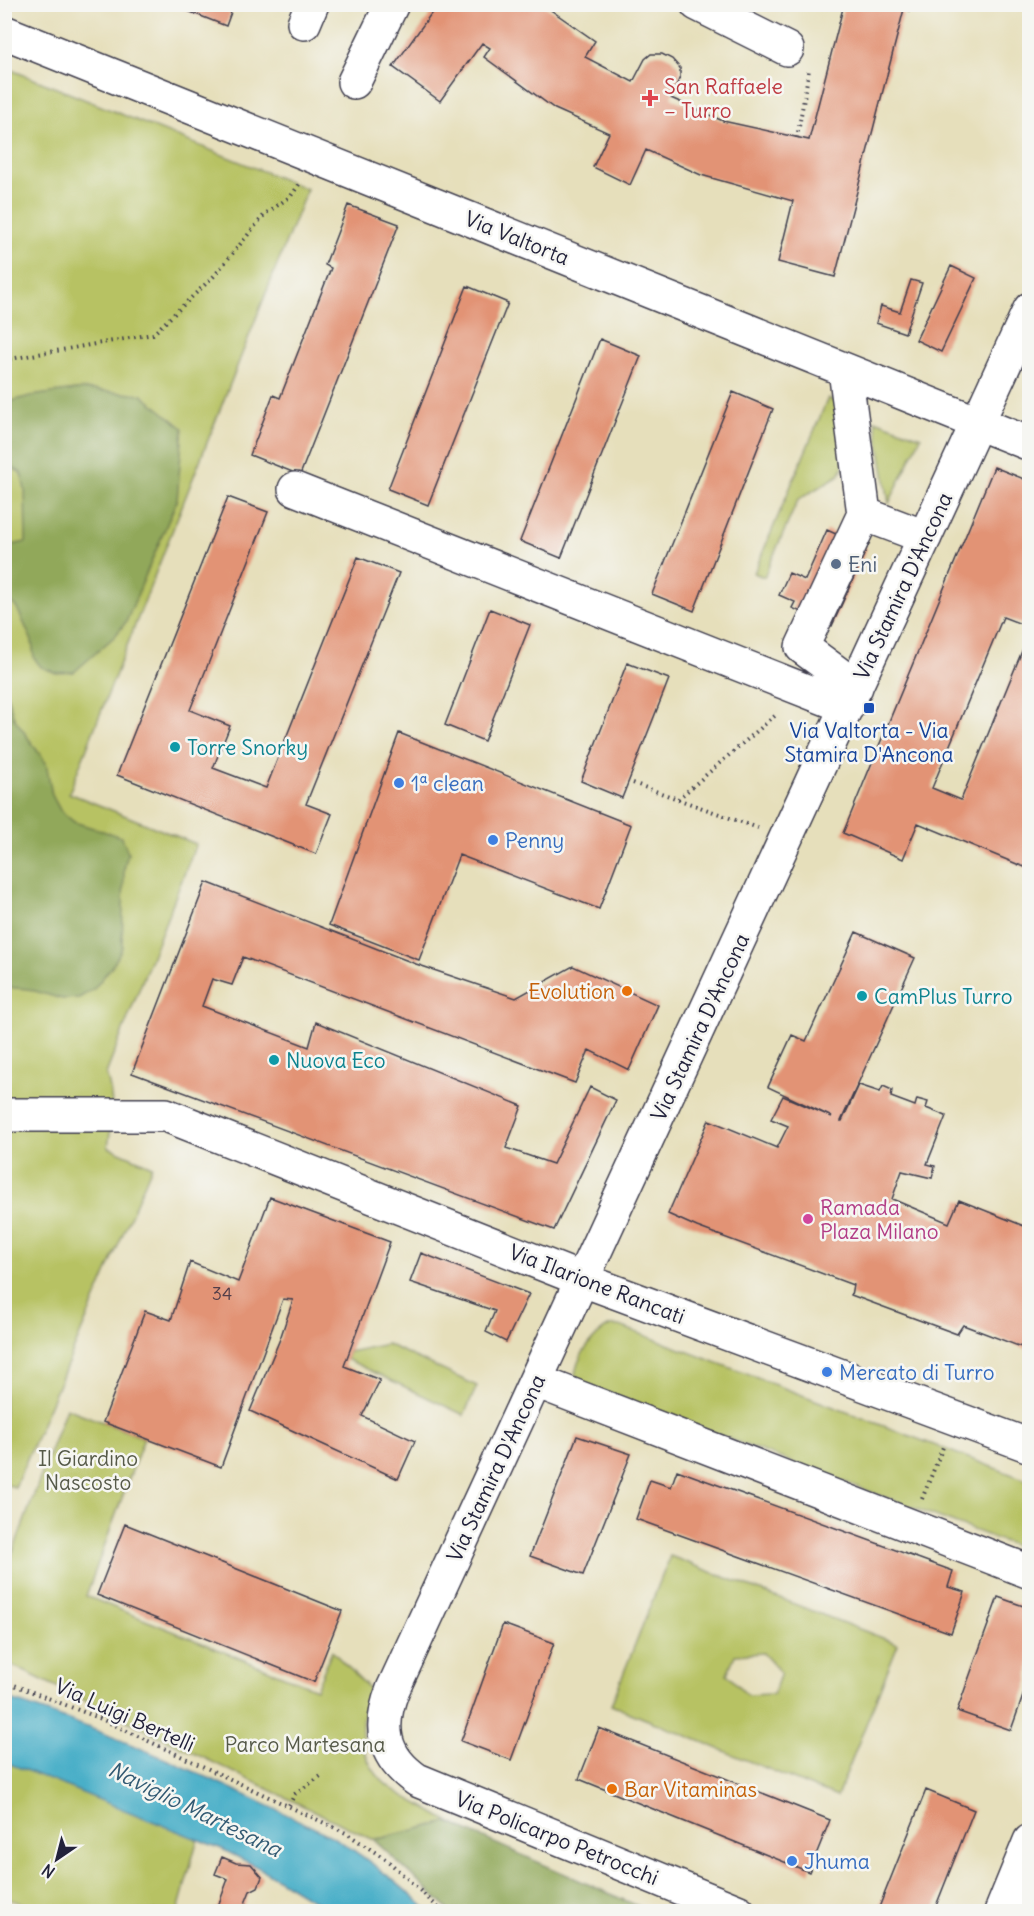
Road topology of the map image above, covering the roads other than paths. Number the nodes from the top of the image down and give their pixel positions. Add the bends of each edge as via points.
1 (392, 4) edge
2 (697, 4) edge
3 (4, 32) edge
4 (787, 49) road end
5 (354, 82) dead end
6 (1029, 309) edge
7 (845, 370) junction
8 (978, 424) junction
9 (1029, 444) edge
10 (295, 489) dead end
11 (864, 514) junction
12 (925, 537) junction
13 (852, 697) junction
14 (4, 1115) edge
15 (583, 1280) junction
16 (536, 1381) junction
17 (1029, 1446) edge
18 (1029, 1572) edge
19 (388, 1748) joint
20 (1029, 1841) edge
21 (739, 1911) edge
22 (1000, 1911) edge

1 - 5 street
2 - 4 street
3 - 7 street, Via Valtorta
6 - 8 street, Via Stamira D'Ancona
7 - 8 street, Via Valtorta
7 - 11 street
8 - 9 street, Via Valtorta
8 - 12 street, Via Stamira D'Ancona
10 - 13 street
11 - 12 street
11 - 13 street via 802,647
12 - 13 street, Via Stamira D'Ancona
13 - 15 street, Via Stamira D'Ancona
14 - 15 street, Via Ilarione Rancati via 166,1115
15 - 16 street, Via Stamira D'Ancona
15 - 17 street, Via Ilarione Rancati
16 - 18 street
16 - 19 street, Via Stamira D'Ancona via 393,1689 386,1715
19 - 21 street, Via Policarpo Petrocchi via 399,1766 417,1780
20 - 22 street

